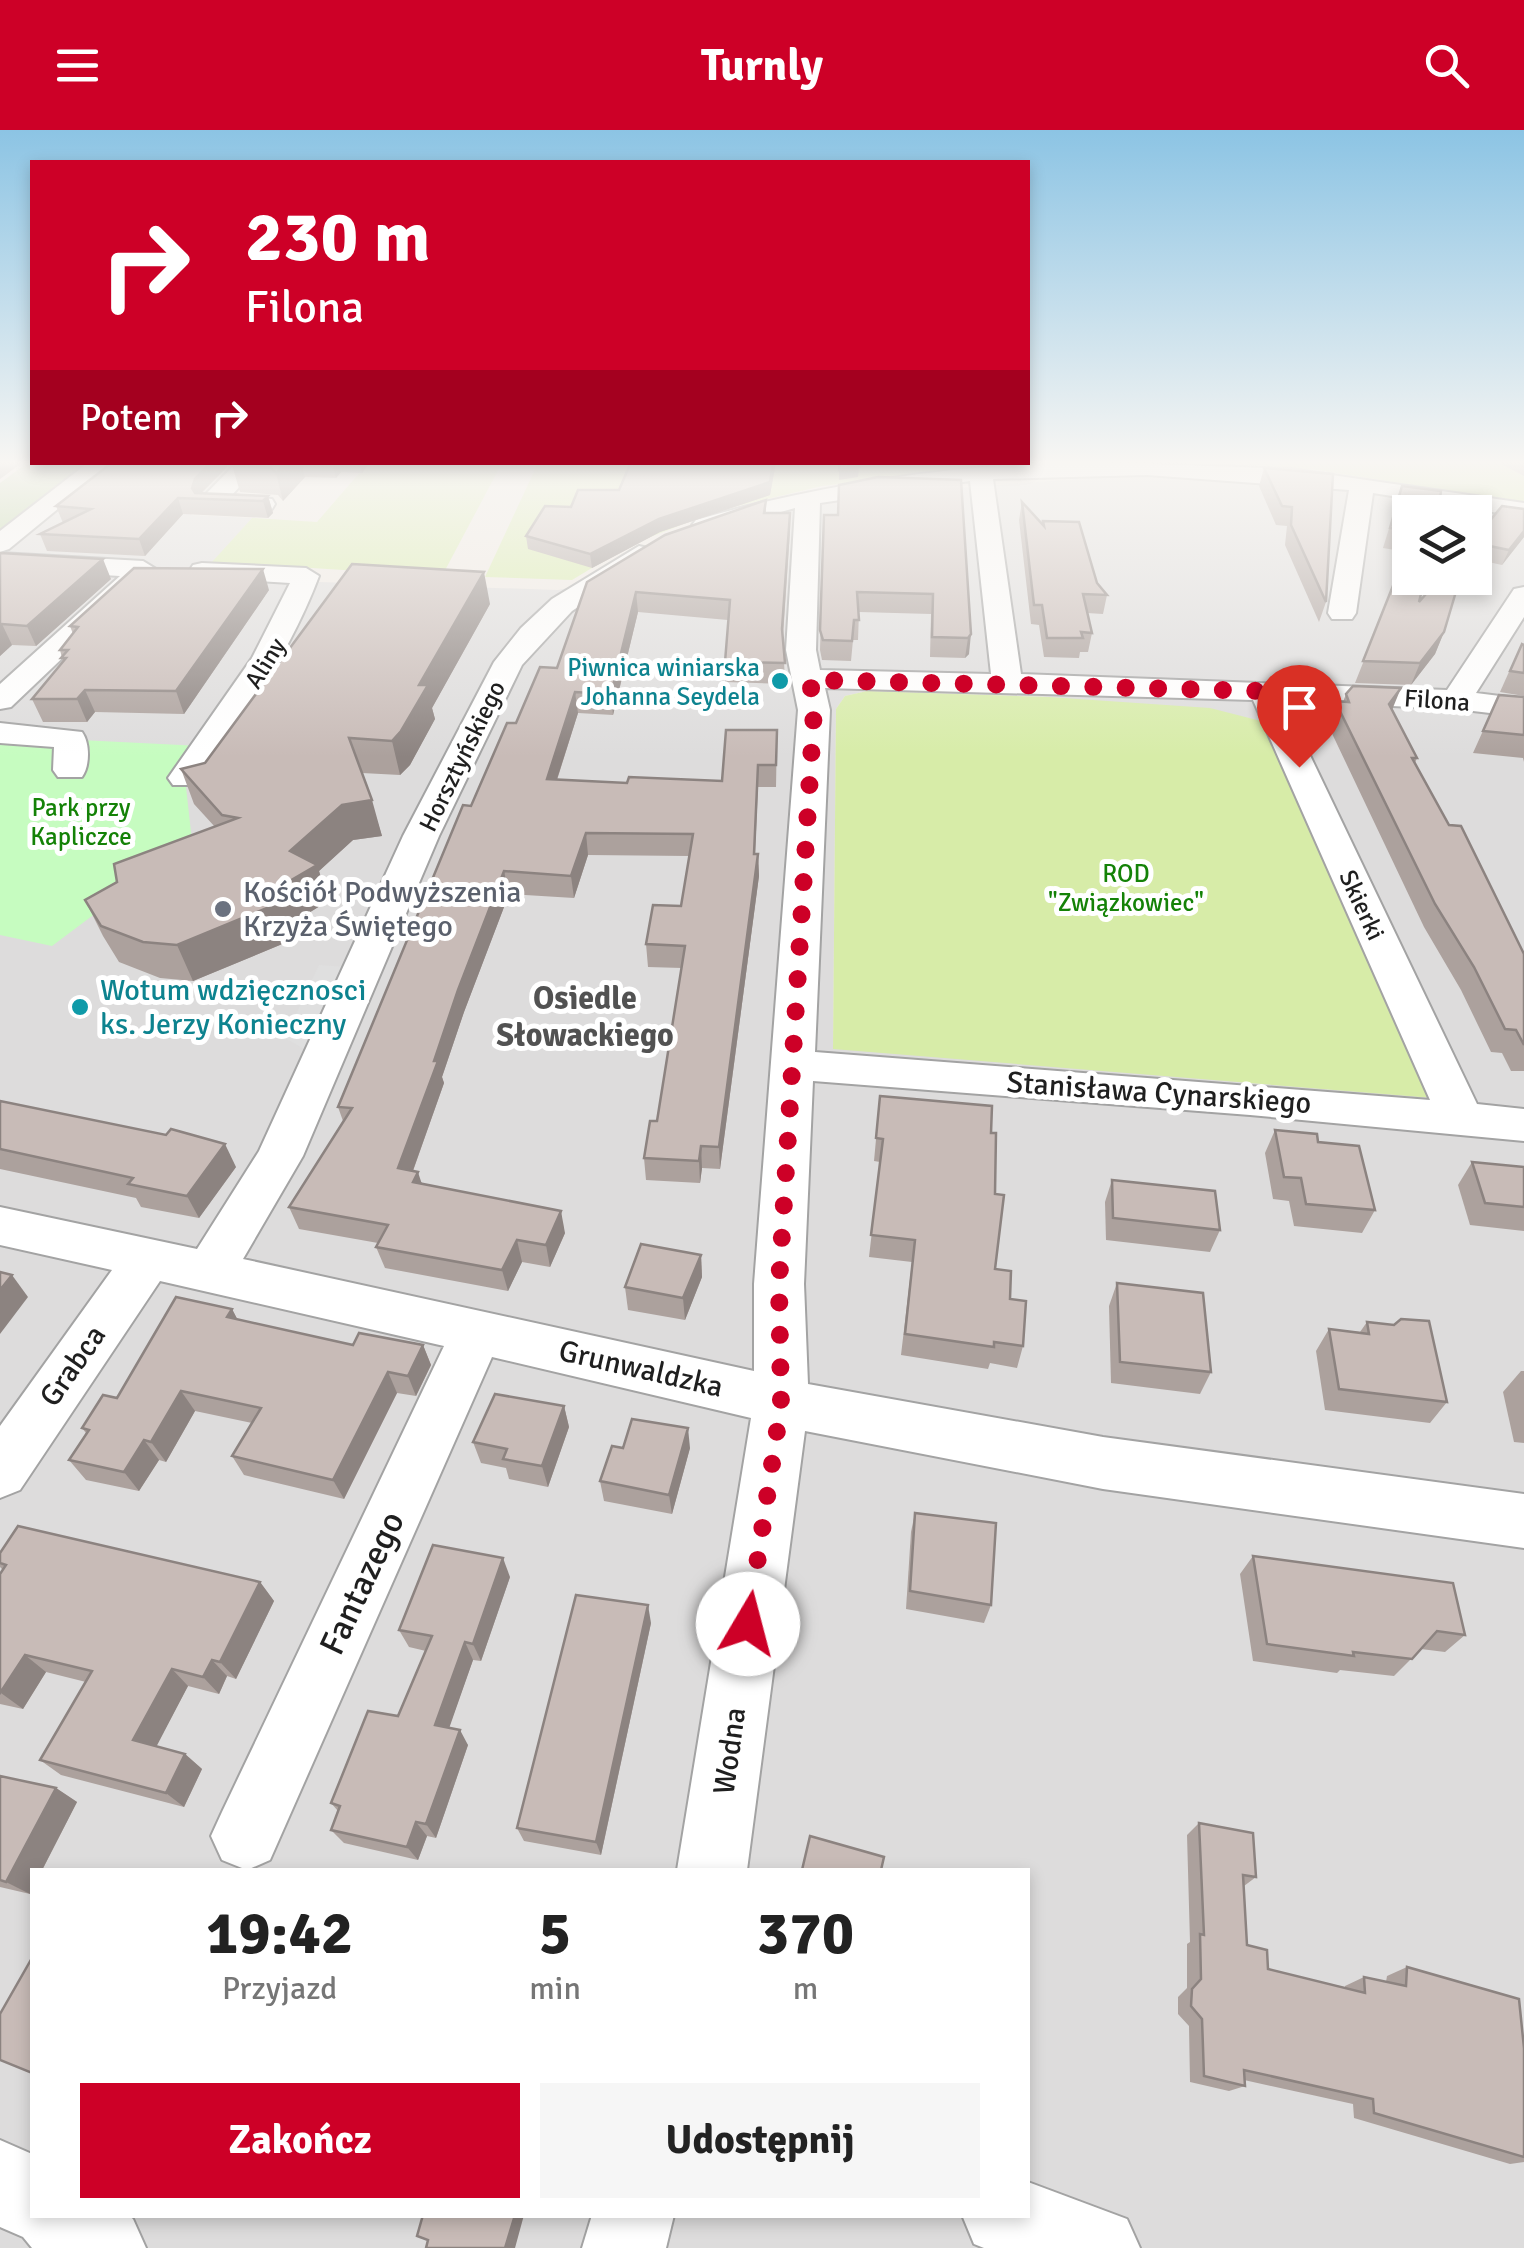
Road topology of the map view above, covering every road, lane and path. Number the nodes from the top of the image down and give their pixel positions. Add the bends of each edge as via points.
1 (631, 559) edge
2 (805, 559) edge
3 (991, 559) edge
4 (1350, 559) edge
5 (0, 561) edge
6 (142, 569) junction
7 (1524, 595) edge
8 (1342, 613) dead end
9 (810, 680) junction
10 (1007, 682) junction
11 (1264, 691) junction
12 (0, 700) edge
13 (1456, 700) junction
14 (1524, 708) edge
15 (0, 733) edge
16 (70, 770) dead end
17 (186, 778) edge
18 (793, 1065) junction
19 (1461, 1119) junction
20 (1524, 1126) edge
21 (0, 1226) edge
22 (147, 1260) junction
23 (209, 1272) junction
24 (478, 1330) junction
25 (781, 1404) junction
26 (0, 1472) edge
27 (1524, 1520) edge
28 (246, 1836) dead end
29 (712, 1868) edge
30 (51, 2218) edge
31 (632, 2218) edge
32 (1012, 2218) edge
33 (104, 2248) edge
34 (624, 2248) edge
35 (1098, 2248) edge

1 - 23 street, Horsztyńskiego via 592,582 531,634 486,701 280,1156
2 - 9 street, Wodna via 801,650
3 - 10 street
4 - 8 street
5 - 6 street, Aliny
6 - 12 street
6 - 17 street, Aliny via 321,576
7 - 13 street
9 - 10 street, Filona
9 - 18 street, Wodna via 814,710
10 - 11 street, Filona
11 - 13 street, Filona
11 - 19 street, Skierki
13 - 14 street, Filona
15 - 16 street via 71,740
18 - 19 street, Stanisława Cynarskiego
18 - 25 street, Wodna via 779,1284
19 - 20 street, Stanisława Cynarskiego
21 - 22 street, Grunwaldzka
22 - 23 street, Grunwaldzka
22 - 26 street, Grabca
23 - 24 street, Grunwaldzka
24 - 25 street, Grunwaldzka
24 - 28 street, Fantazego
25 - 27 street, Grunwaldzka via 948,1438
25 - 29 street, Wodna
30 - 33 street
31 - 34 street
32 - 35 street

